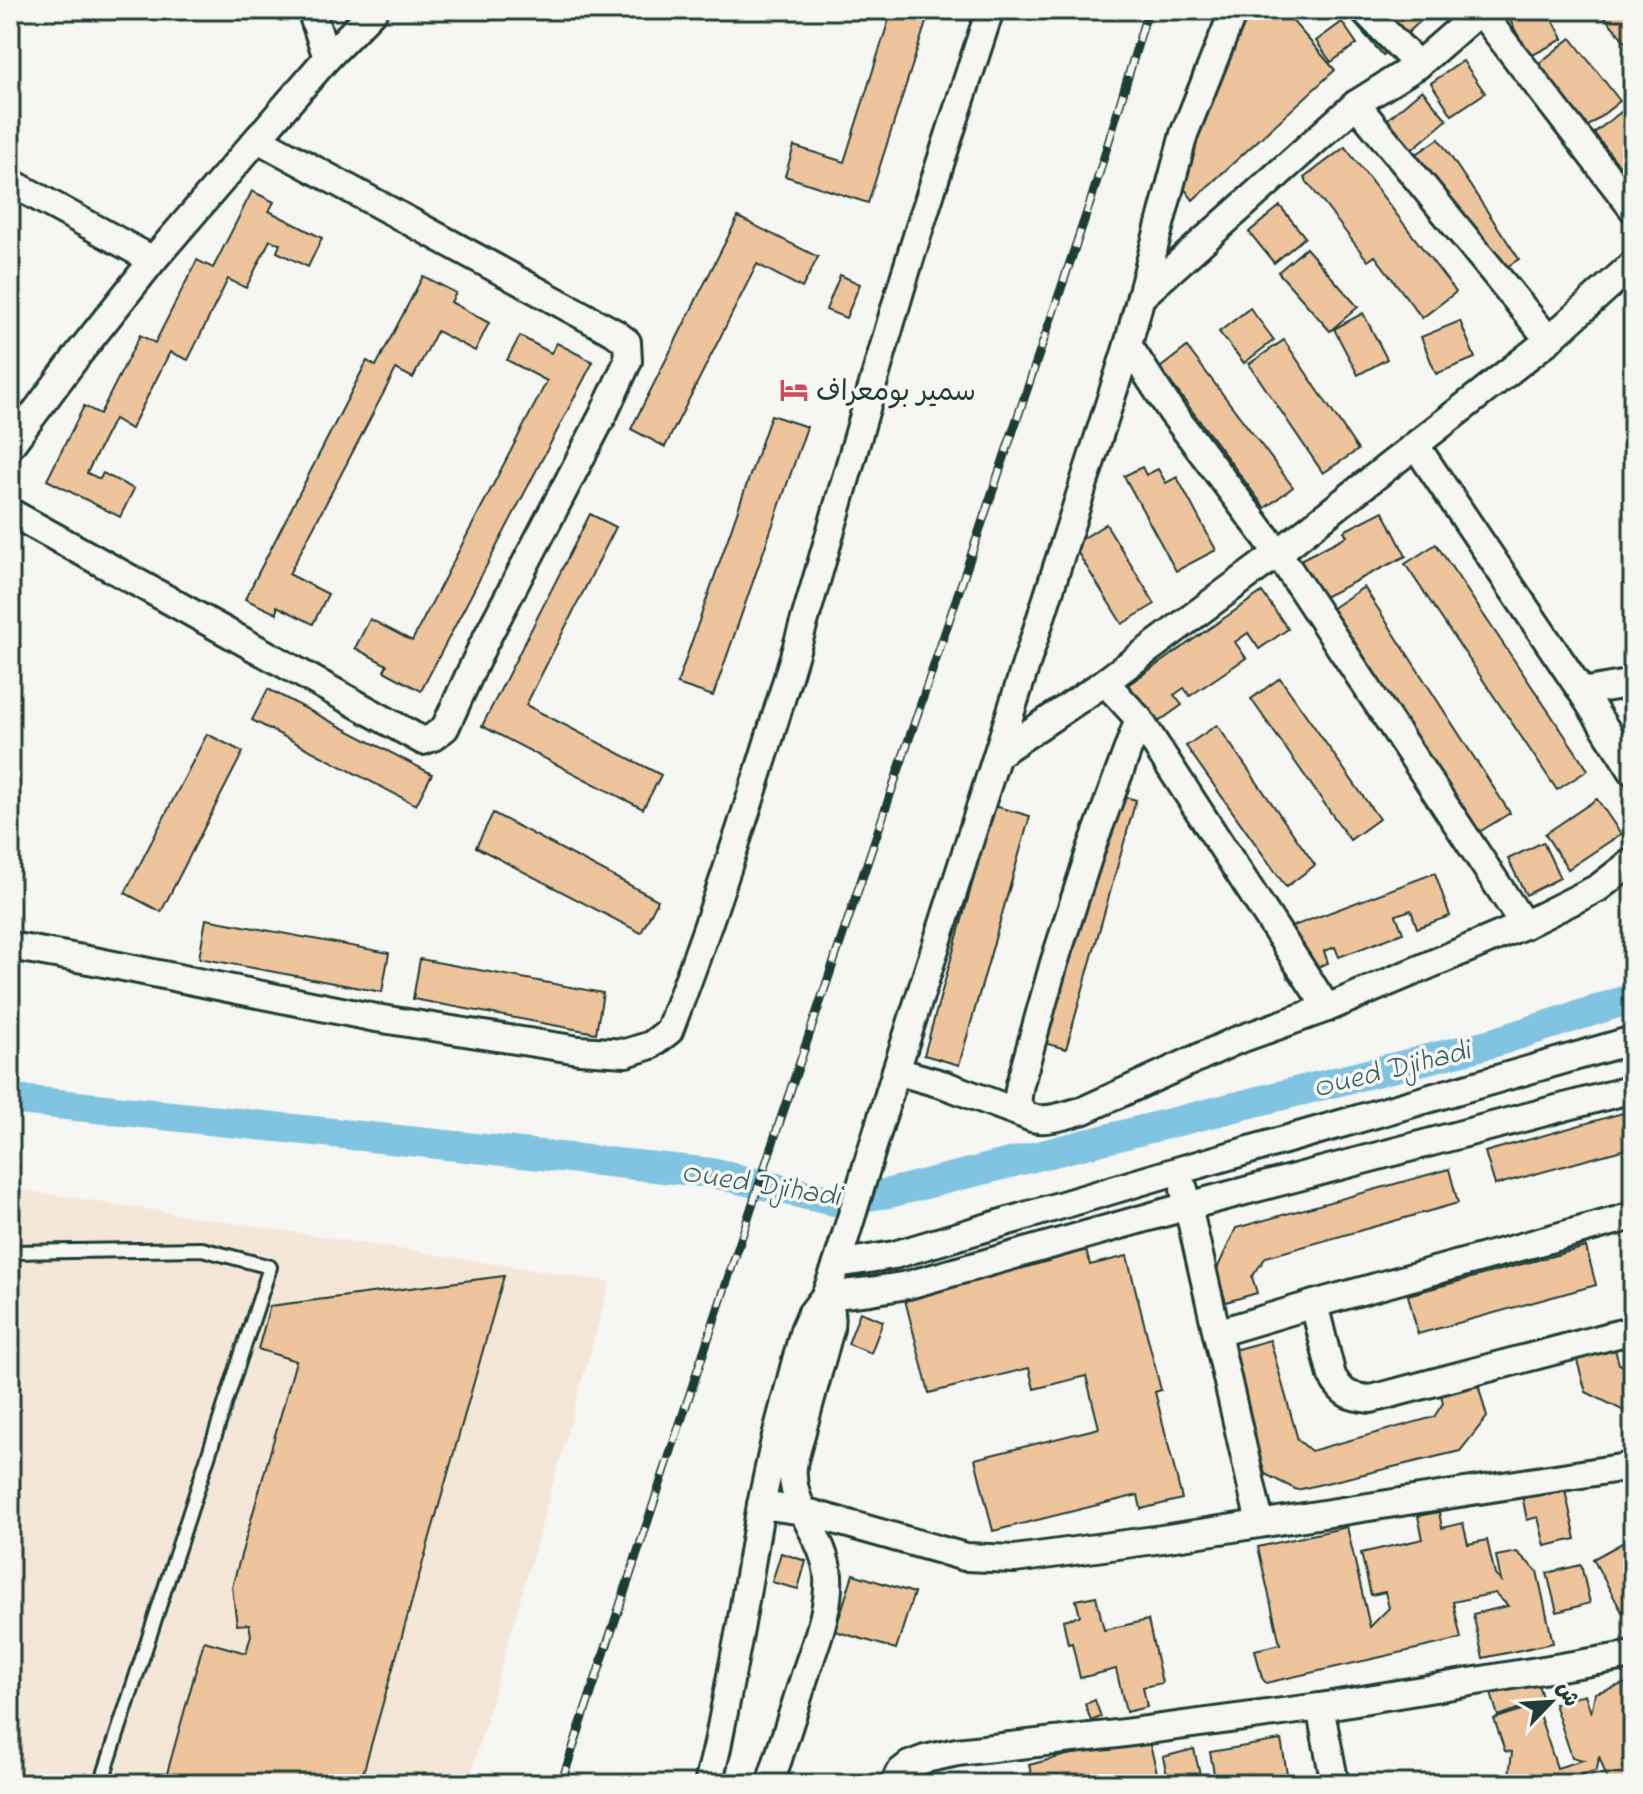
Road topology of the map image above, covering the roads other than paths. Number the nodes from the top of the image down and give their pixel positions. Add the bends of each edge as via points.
1 (311, 10) edge
2 (374, 10) edge
3 (990, 10) edge
4 (1234, 10) edge
5 (1364, 10) edge
6 (1480, 10) edge
7 (327, 58) junction
8 (1418, 65) junction
9 (1356, 104) junction
10 (258, 139) junction
11 (10, 182) edge
12 (1633, 209) edge
13 (153, 260) junction
14 (1633, 264) edge
15 (1142, 296) junction
16 (1549, 340) junction
17 (1128, 345) junction
18 (10, 446) edge
19 (1416, 446) junction
20 (10, 512) edge
21 (1278, 553) junction
22 (1105, 682) junction
23 (1633, 683) edge
24 (1582, 692) junction
25 (1139, 719) junction
26 (998, 754) junction
27 (1633, 772) edge
28 (1633, 861) edge
29 (1524, 925) junction
30 (10, 946) edge
31 (1327, 1008) junction
32 (1633, 1040) edge
33 (896, 1071) junction
34 (1633, 1089) edge
35 (1025, 1115) junction
36 (1180, 1170) junction
37 (1188, 1206) junction
38 (1633, 1216) edge
39 (10, 1252) edge
40 (837, 1264) junction
41 (825, 1296) junction
42 (1314, 1304) junction
43 (1633, 1330) edge
44 (1217, 1333) junction
45 (1633, 1466) edge
46 (761, 1505) junction
47 (803, 1511) junction
48 (1260, 1523) junction
49 (1633, 1655) edge
50 (1320, 1707) junction
51 (101, 1784) edge
52 (708, 1784) edge
53 (770, 1784) edge
54 (894, 1784) edge
55 (1335, 1784) edge

1 - 7 street
2 - 7 street
3 - 30 street via 725,879 669,1031 651,1045 626,1053 579,1050 376,1018
4 - 15 street via 1184,134
5 - 8 street
6 - 8 street
6 - 12 street
7 - 10 street
8 - 9 street
9 - 15 street
9 - 16 street
10 - 13 street
10 - 20 street via 627,342 628,361 609,402 445,728 423,741
11 - 13 street
13 - 18 street
14 - 16 street
15 - 17 street
16 - 19 street
17 - 21 street
17 - 26 street
19 - 21 street
19 - 24 street
21 - 22 street
21 - 29 street
22 - 25 street
22 - 26 street
23 - 24 street
24 - 27 street
25 - 31 street
25 - 35 street via 1054,963 1020,1084 1018,1103
26 - 33 street
28 - 29 street via 1598,888
29 - 31 street
31 - 35 street via 1235,1041 1084,1110 1058,1117
32 - 36 street
33 - 35 street
33 - 40 street
34 - 37 street
36 - 37 street
36 - 40 street via 894,1255
37 - 41 street via 908,1285
37 - 44 street
38 - 42 street
39 - 51 lane via 202,1249 270,1267
40 - 41 street
41 - 46 street via 807,1322
41 - 47 street via 830,1329 792,1470
42 - 43 street via 1338,1386 1346,1394 1371,1399
42 - 44 street
44 - 48 street
45 - 48 street
46 - 47 street
46 - 52 street
47 - 48 street via 965,1557 1015,1559
47 - 53 street via 823,1553 828,1591
49 - 50 street
50 - 54 street via 957,1752 909,1765
50 - 55 street

